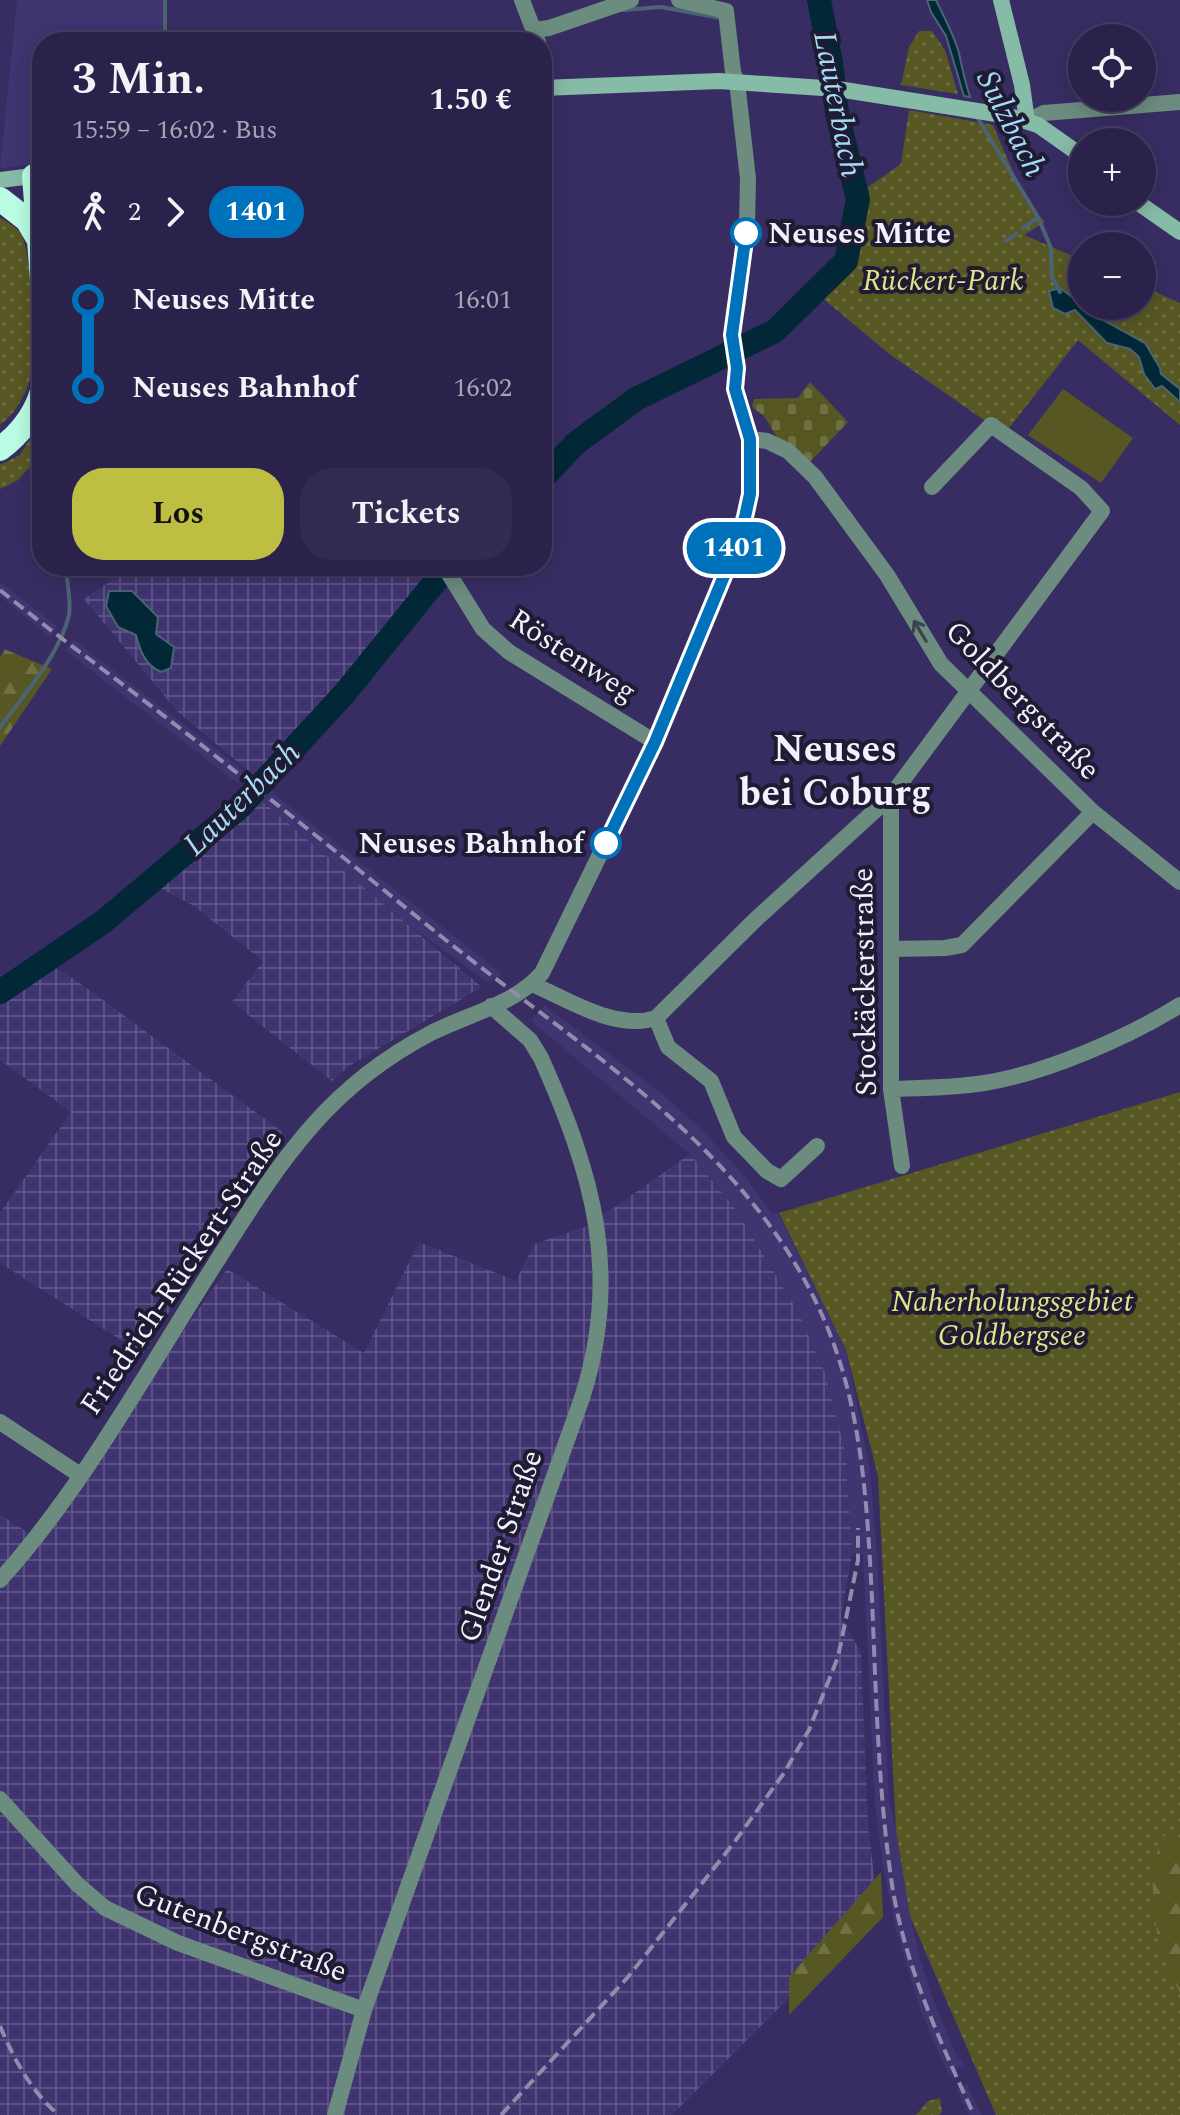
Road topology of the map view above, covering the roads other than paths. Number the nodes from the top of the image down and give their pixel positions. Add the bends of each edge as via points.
1 (522, 0) edge
2 (631, 0) edge
3 (679, 0) edge
4 (1001, 0) edge
5 (534, 32) edge
6 (542, 32) edge
7 (737, 82) junction
8 (552, 88) edge
9 (1180, 102) edge
10 (1027, 121) junction
11 (1068, 145) edge
12 (32, 177) edge
13 (0, 180) edge
14 (0, 199) edge
15 (1156, 215) edge
16 (32, 228) edge
17 (1180, 232) edge
18 (32, 414) edge
19 (750, 439) junction
20 (0, 449) edge
21 (932, 487) dead end
22 (450, 576) edge
23 (969, 691) junction
24 (655, 742) junction
25 (891, 796) junction
26 (1093, 812) junction
27 (1180, 882) edge
28 (891, 949) junction
29 (532, 984) junction
30 (1180, 1005) edge
31 (491, 1006) junction
32 (656, 1018) junction
33 (891, 1089) junction
34 (817, 1146) dead end
35 (902, 1166) dead end
36 (0, 1422) edge
37 (80, 1475) junction
38 (0, 1580) edge
39 (0, 1799) edge
40 (364, 2010) junction
41 (335, 2115) edge

1 - 5 street
2 - 6 street
3 - 7 street, Friedrich-Rückert-Straße via 692,1 727,20
4 - 10 street
7 - 8 street
7 - 10 street via 832,88
7 - 19 street, Friedrich-Rückert-Straße via 747,195 732,346 735,389
9 - 10 street via 1044,113
10 - 11 street
12 - 13 street
14 - 16 highway
15 - 17 street
18 - 20 highway
23 -> 19 street, Goldbergstraße via 941,664 887,575 815,477 788,451
19 - 24 street, Friedrich-Rückert-Straße via 745,517
21 - 23 street via 991,425 1081,488 1102,511
22 - 24 street, Röstenweg via 483,629 509,652
23 - 25 street
23 - 26 street, Goldbergstraße
24 - 29 street, Friedrich-Rückert-Straße
25 - 28 street, Stockäckerstraße
25 - 32 street
26 - 27 street, Goldbergstraße
26 - 28 street via 962,945
28 - 33 street, Stockäckerstraße
29 - 31 street, Friedrich-Rückert-Straße
29 - 32 street via 612,1018 635,1023
30 - 33 street via 1106,1043 988,1083
31 - 37 street, Friedrich-Rückert-Straße via 385,1060 312,1126 250,1209
31 - 40 street, Glender Straße via 530,1040 541,1058 585,1177 601,1255 599,1331 582,1398
32 - 34 street via 668,1047 711,1081 734,1137 767,1171 781,1179
33 - 35 street, Stockäckerstraße
36 - 37 street
37 - 38 street, Friedrich-Rückert-Straße
39 - 40 street, Gutenbergstraße via 105,1908 178,1943
40 - 41 street, Glender Straße

